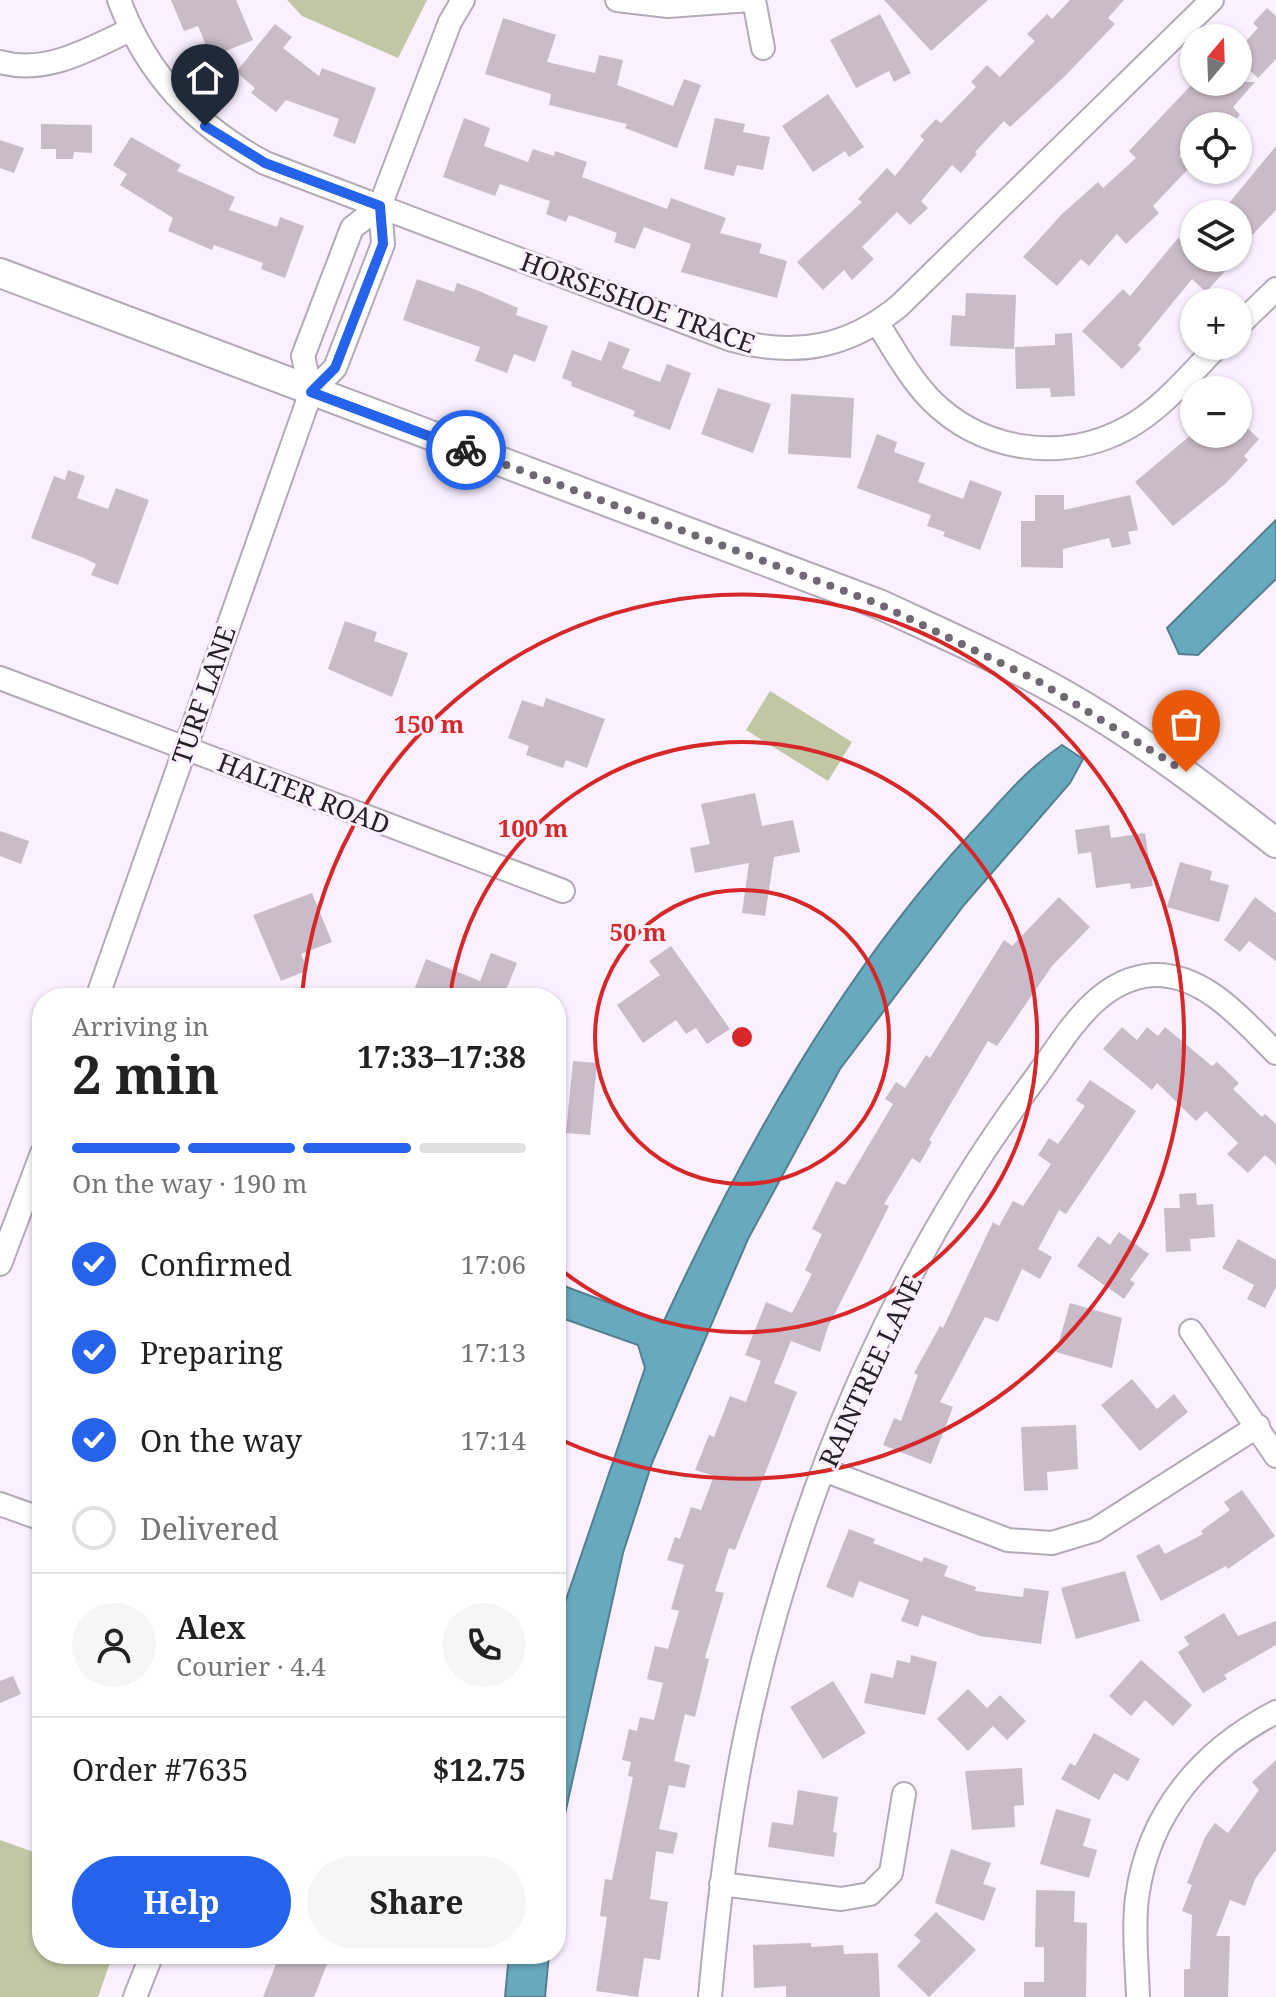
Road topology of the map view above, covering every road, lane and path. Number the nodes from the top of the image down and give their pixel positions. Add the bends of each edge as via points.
1 (119, 0) edge
2 (463, 0) edge
3 (617, 0) edge
4 (752, 0) edge
5 (1212, 0) edge
6 (130, 30) junction
7 (763, 48) dead end
8 (0, 62) edge
9 (380, 206) junction
10 (0, 273) edge
11 (1276, 289) edge
12 (1252, 312) edge
13 (878, 324) junction
14 (1204, 360) edge
15 (311, 392) junction
16 (0, 678) edge
17 (184, 748) junction
18 (1276, 843) edge
19 (563, 891) dead end
20 (100, 988) edge
21 (1276, 1053) edge
22 (32, 1179) edge
23 (0, 1264) edge
24 (1191, 1331) dead end
25 (1258, 1426) junction
26 (1276, 1456) edge
27 (824, 1470) junction
28 (0, 1504) edge
29 (32, 1515) edge
30 (1276, 1712) edge
31 (904, 1794) dead end
32 (721, 1884) junction
33 (148, 1964) edge
34 (135, 1997) edge
35 (710, 1997) edge
36 (1138, 1997) edge

1 - 6 street, HORSESHOE TRACE
2 - 9 street
3 - 4 street via 668,6
4 - 7 street
5 - 13 street, HORSESHOE TRACE
6 - 8 street via 58,62
6 - 9 street, HORSESHOE TRACE via 168,89 234,146
9 - 13 street, HORSESHOE TRACE via 758,347 812,348
9 - 15 street, TURF LANE via 383,244 335,368
9 - 15 street, TURF LANE via 352,228 303,356
10 - 15 street
11 - 12 street
13 - 14 street via 929,398 949,416 997,441 1024,447 1078,446 1129,427
15 - 17 street, TURF LANE
15 - 18 street via 879,604 995,658 1082,705 1186,772
16 - 17 street, HALTER ROAD
17 - 19 street, HALTER ROAD
17 - 20 street, TURF LANE
21 - 27 street, RAINTREE LANE via 1216,997 1183,979 1138,977 1098,998 1020,1099 948,1212 865,1371
22 - 23 street
24 - 25 street
25 - 26 street
25 - 27 street via 1095,1530 1052,1543 1022,1543 993,1535
27 - 32 street, RAINTREE LANE via 786,1580 752,1706
28 - 29 street
30 - 36 street via 1222,1745 1198,1767 1154,1835 1137,1898
31 - 32 street via 891,1873 870,1894 841,1899
32 - 35 street, RAINTREE LANE
33 - 34 street

